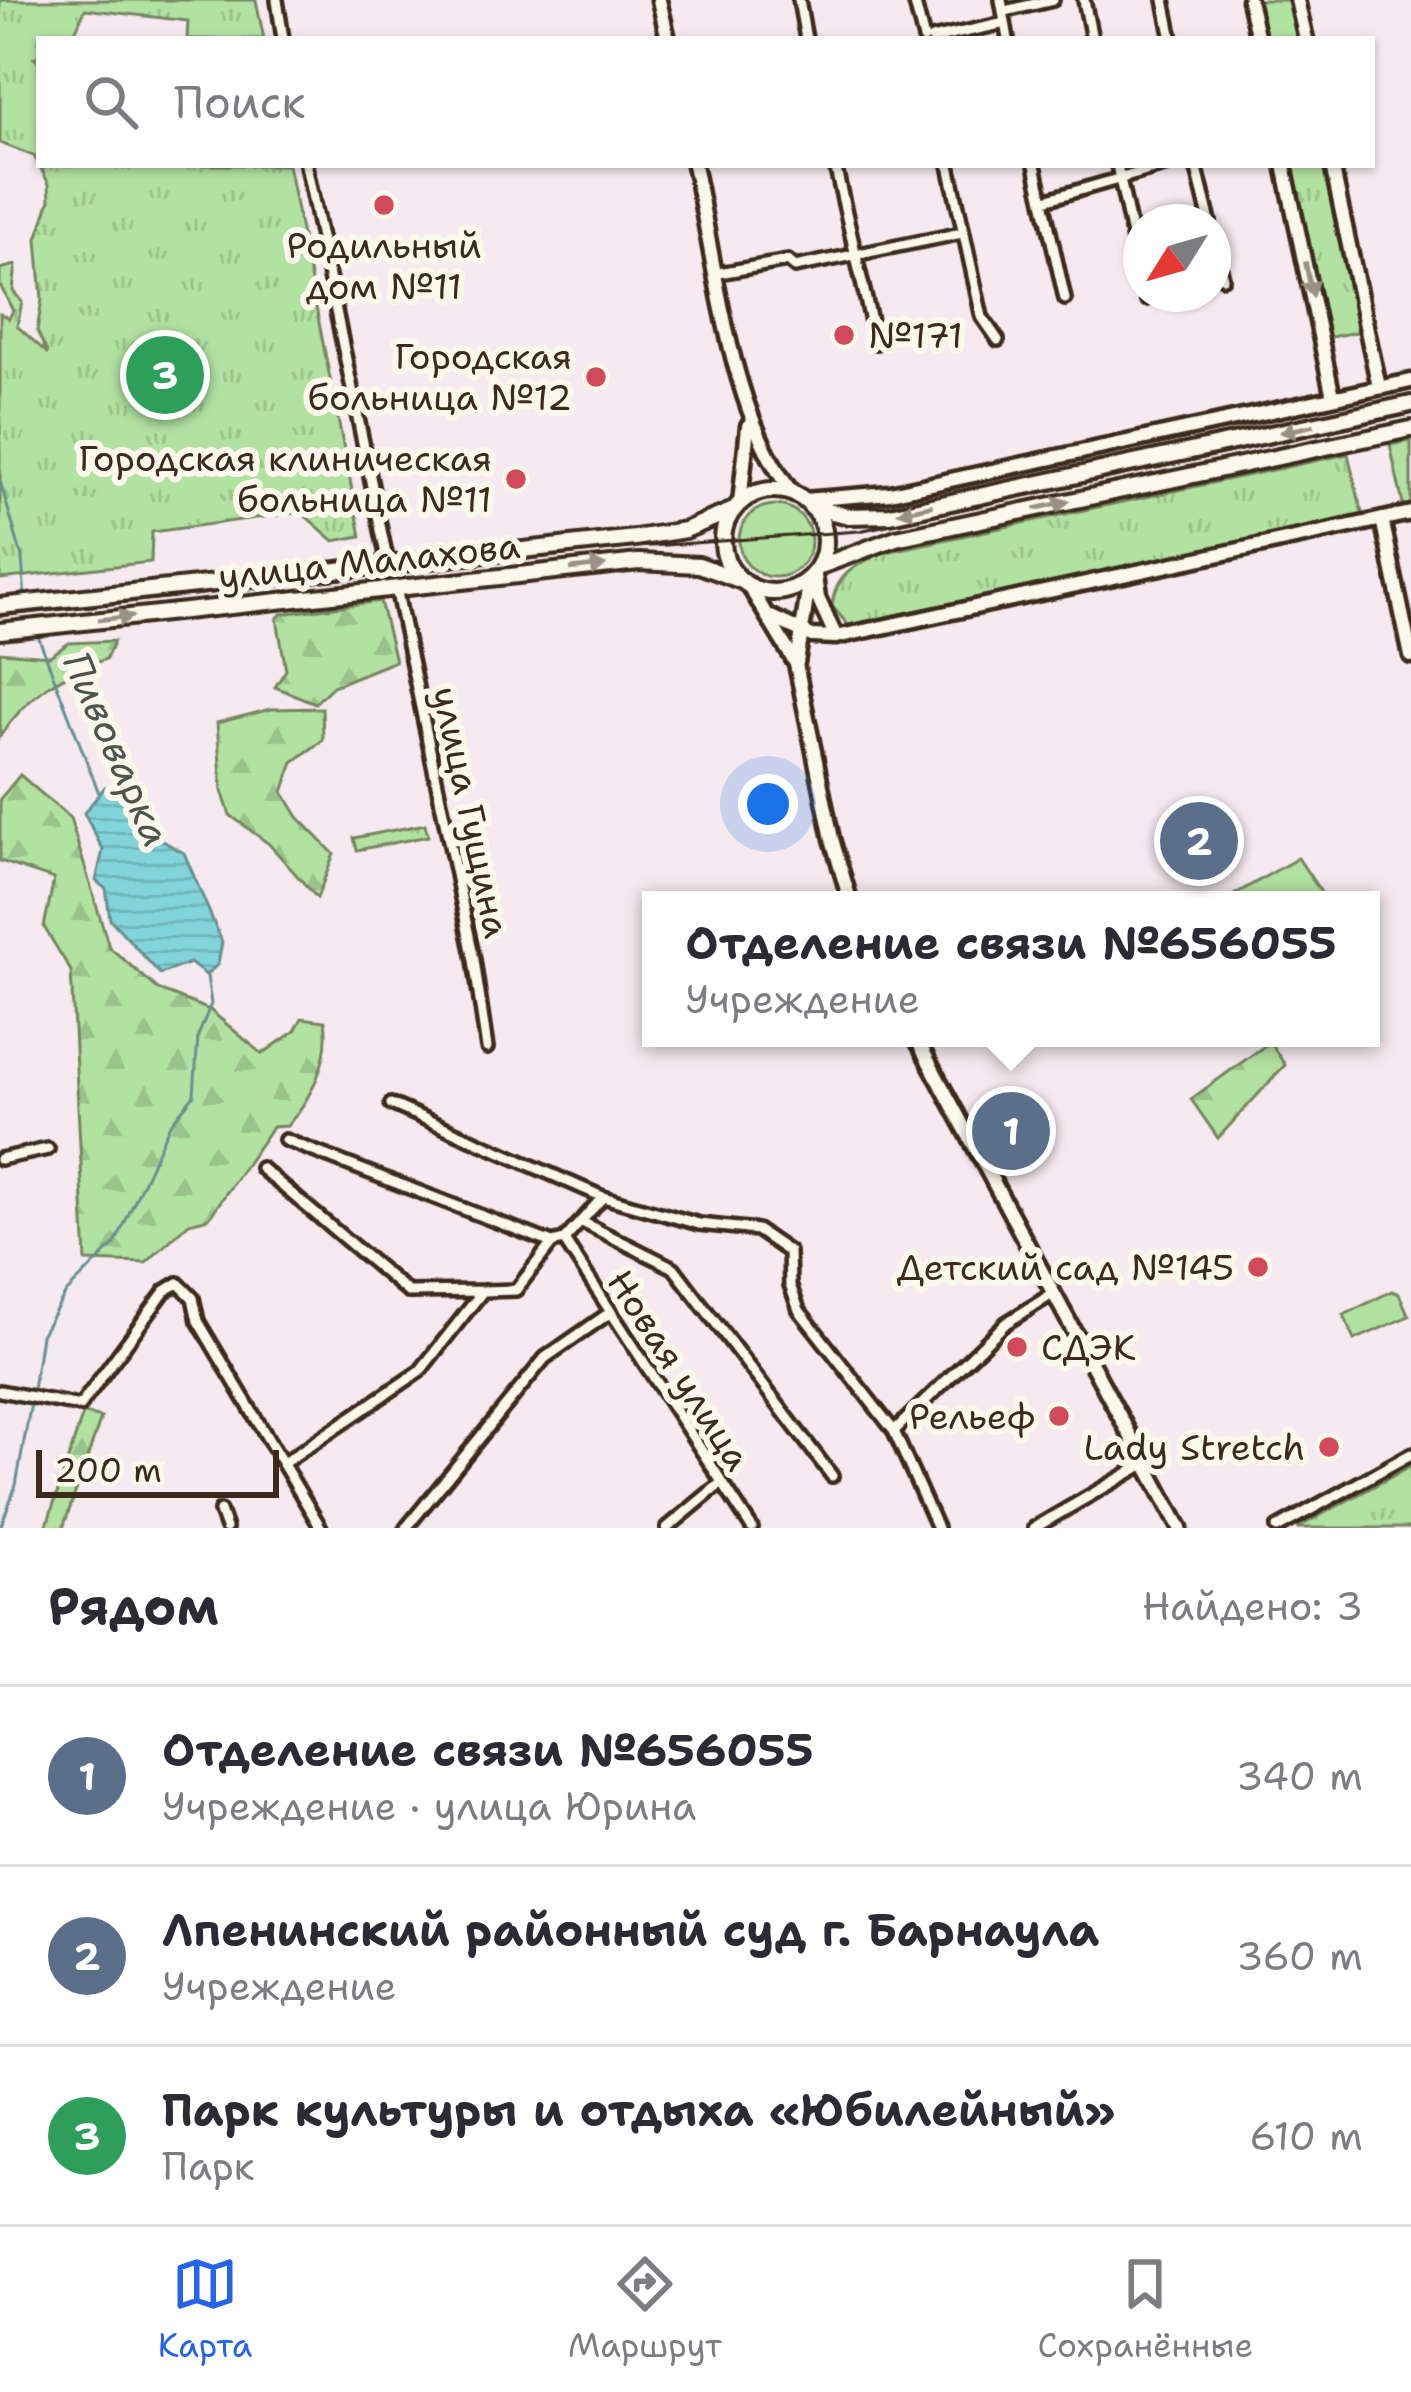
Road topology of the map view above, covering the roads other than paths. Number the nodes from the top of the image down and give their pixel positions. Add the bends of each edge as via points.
1 (277, 0) edge
2 (659, 0) edge
3 (799, 0) edge
4 (914, 0) edge
5 (1053, 0) edge
6 (1084, 0) edge
7 (1164, 0) edge
8 (1250, 0) edge
9 (1297, 0) edge
10 (1003, 11) edge
11 (283, 36) edge
12 (667, 36) edge
13 (805, 36) edge
14 (927, 36) edge
15 (936, 36) edge
16 (1091, 36) edge
17 (1171, 36) edge
18 (1257, 36) edge
19 (1305, 36) edge
20 (307, 168) edge
21 (695, 168) edge
22 (836, 168) edge
23 (950, 168) edge
24 (1036, 168) edge
25 (1118, 168) edge
26 (1158, 168) edge
27 (1197, 168) edge
28 (1285, 168) edge
29 (1333, 168) edge
30 (1120, 180) junction
31 (1045, 200) junction
32 (1125, 204) edge
33 (1206, 204) edge
34 (962, 233) junction
35 (854, 256) junction
36 (718, 273) junction
37 (1065, 299) dead end
38 (998, 340) dead end
39 (876, 343) dead end
40 (1411, 381) edge
41 (1379, 387) junction
42 (1333, 397) junction
43 (1411, 404) edge
44 (747, 412) junction
45 (1411, 429) edge
46 (803, 501) junction
47 (737, 507) junction
48 (1411, 513) edge
49 (1382, 519) junction
50 (388, 564) junction
51 (814, 572) junction
52 (746, 583) junction
53 (396, 587) junction
54 (0, 606) edge
55 (771, 617) junction
56 (0, 631) edge
57 (800, 632) junction
58 (836, 637) junction
59 (1411, 656) edge
60 (796, 664) junction
61 (848, 891) edge
62 (921, 1047) edge
63 (487, 1048) dead end
64 (391, 1104) dead end
65 (285, 1139) dead end
66 (48, 1150) dead end
67 (0, 1159) edge
68 (261, 1168) dead end
69 (603, 1197) junction
70 (582, 1222) junction
71 (558, 1242) junction
72 (483, 1292) junction
73 (1054, 1293) junction
74 (608, 1314) junction
75 (0, 1391) edge
76 (894, 1431) junction
77 (1411, 1454) edge
78 (285, 1462) junction
79 (1146, 1463) junction
80 (832, 1476) dead end
81 (720, 1484) junction
82 (220, 1511) dead end
83 (226, 1528) edge
84 (321, 1528) edge
85 (406, 1528) edge
86 (667, 1528) edge
87 (752, 1528) edge
88 (937, 1528) edge
89 (1034, 1528) edge
90 (1180, 1528) edge
91 (1277, 1528) edge

1 - 11 street
2 - 12 street
3 - 13 street
4 - 14 street
5 - 10 street
6 - 16 street
7 - 17 street
8 - 18 street
9 - 19 street
10 - 15 street
20 - 50 street
21 - 36 street
22 - 35 street
23 - 34 street
24 - 31 street
25 - 30 street
26 - 30 street
27 - 33 street
28 -> 42 street
29 - 41 street
30 - 31 street
30 - 32 street
31 - 37 street
34 - 35 street
34 - 38 street via 982,317
35 - 36 street
35 - 39 street
36 - 44 street
40 - 41 street
41 - 42 street
42 - 46 street via 890,493
43 -> 46 main road via 890,514 849,516
44 - 46 street via 765,457
44 - 47 street via 748,461
51 -> 45 main road via 896,538
46 - 47 main road via 766,491
46 - 51 main road via 824,536
47 - 50 main road, улица Малахова via 685,530
47 - 52 main road via 723,547
48 - 49 street
49 - 58 street
49 - 59 street
50 - 54 main road, улица Малахова
51 - 52 main road via 781,592
51 - 57 street
51 - 58 street
53 -> 52 main road, улица Малахова via 663,561
52 - 55 street
56 -> 53 main road, улица Малахова
53 - 63 street, улица Гущина
55 - 57 street
55 - 60 street
57 - 58 street
57 - 60 street
60 - 61 street
62 - 73 street
64 - 69 street
65 - 71 street
66 - 67 street
68 - 72 street via 408,1292
69 - 70 street
69 - 76 street via 699,1224 757,1230 789,1252 799,1310
70 - 71 street
70 - 80 street via 674,1268
71 - 72 street via 516,1291
71 - 74 street, Новая улица
72 - 78 street via 420,1371
73 - 76 street via 1006,1323
73 - 79 street
74 - 81 street, Новая улица
74 - 85 street via 545,1358
75 - 78 street via 80,1406 171,1284 187,1290
76 - 88 street
77 - 91 street
78 - 84 street
79 - 89 street
79 - 90 street
81 - 86 street
81 - 87 street, Новая улица
82 - 83 street

